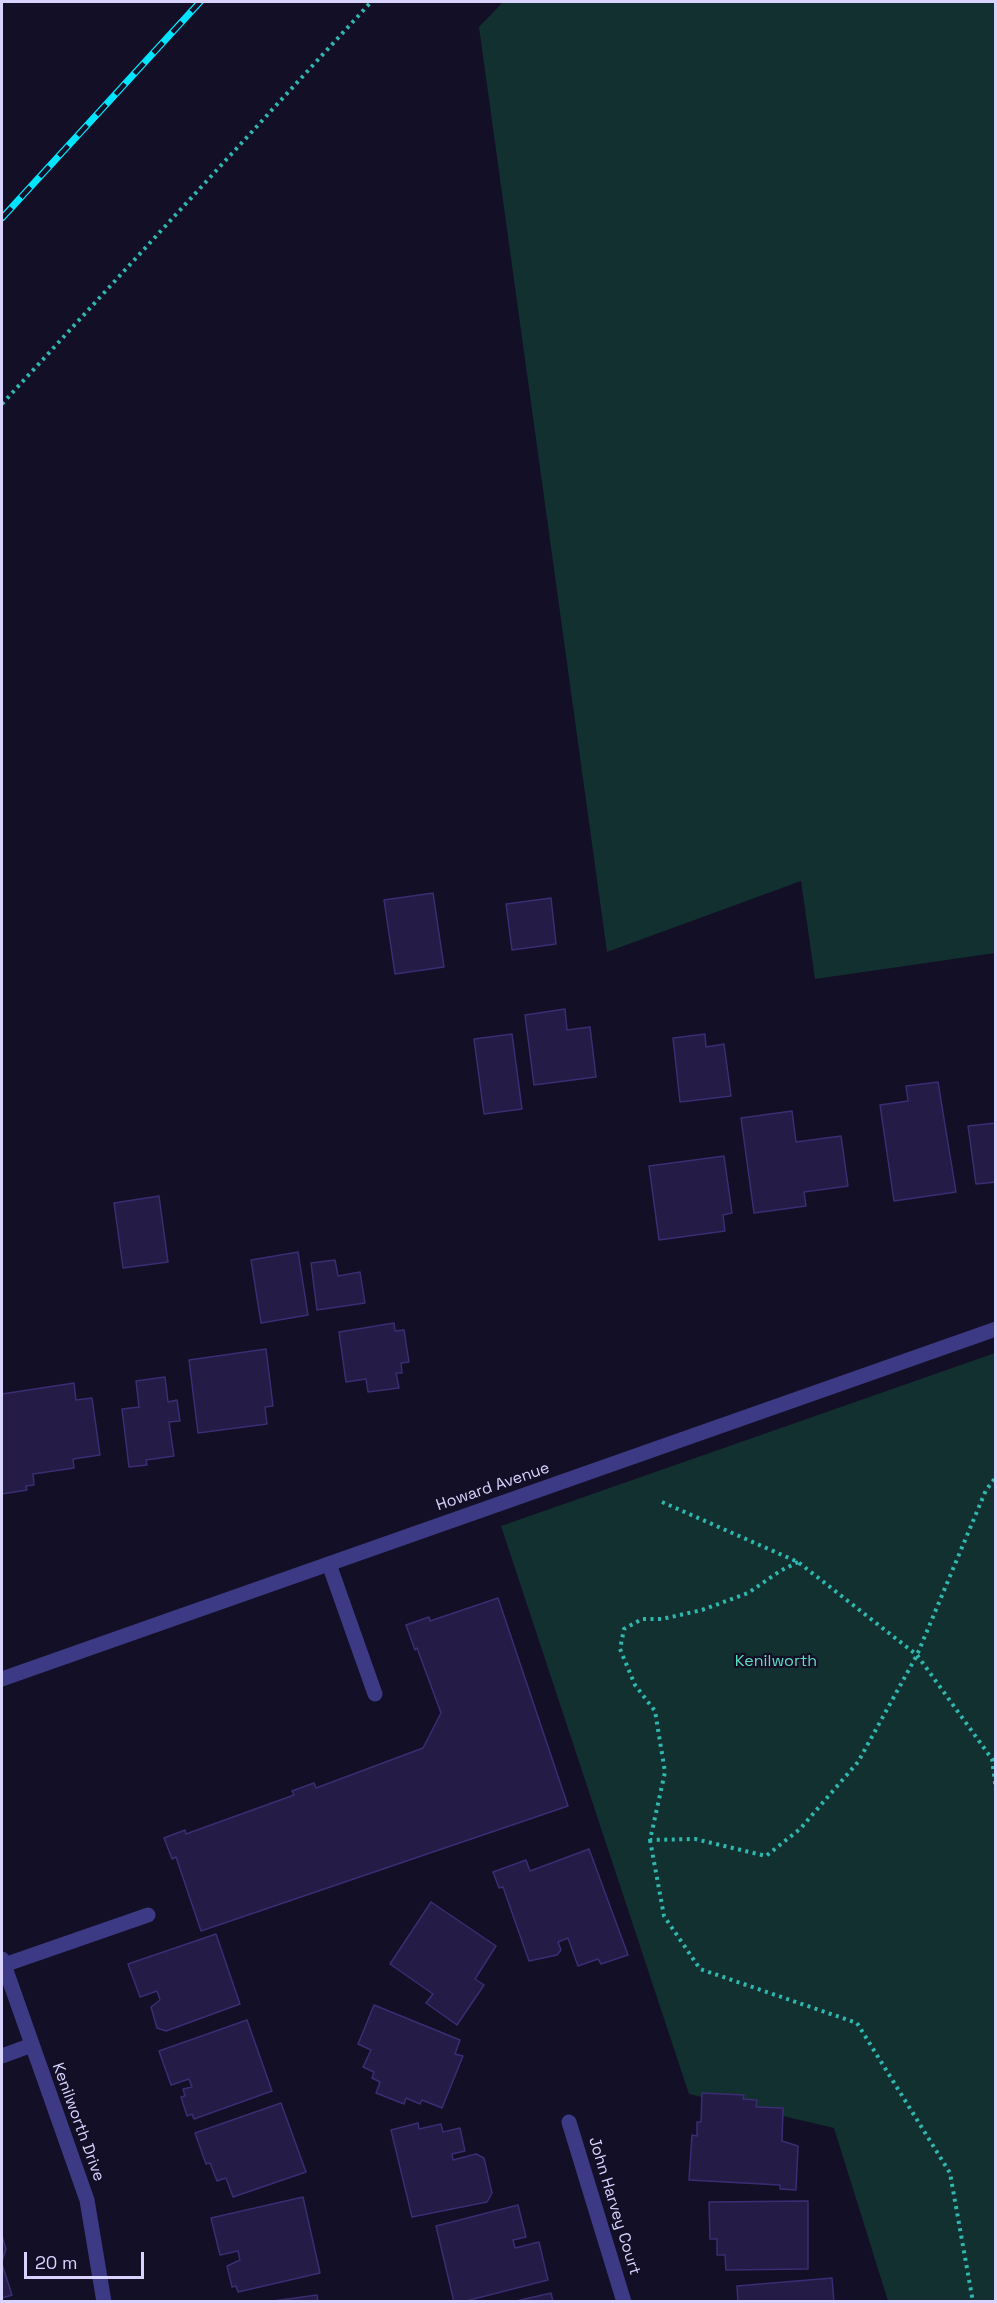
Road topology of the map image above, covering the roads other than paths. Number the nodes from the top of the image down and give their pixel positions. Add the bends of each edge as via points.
1 (996, 1329) edge
2 (329, 1564) junction
3 (2, 1679) edge
4 (375, 1694) dead end
5 (148, 1915) dead end
6 (3, 1962) edge
7 (32, 2045) junction
8 (2, 2056) edge
9 (568, 2122) dead end
10 (104, 2301) edge
11 (624, 2301) edge

1 - 2 street, Howard Avenue
2 - 3 street, Howard Avenue
2 - 4 street
5 - 6 street
6 - 7 street, Kenilworth Drive
7 - 8 street
7 - 10 street, Kenilworth Drive via 87,2200
9 - 11 street, John Harvey Court

